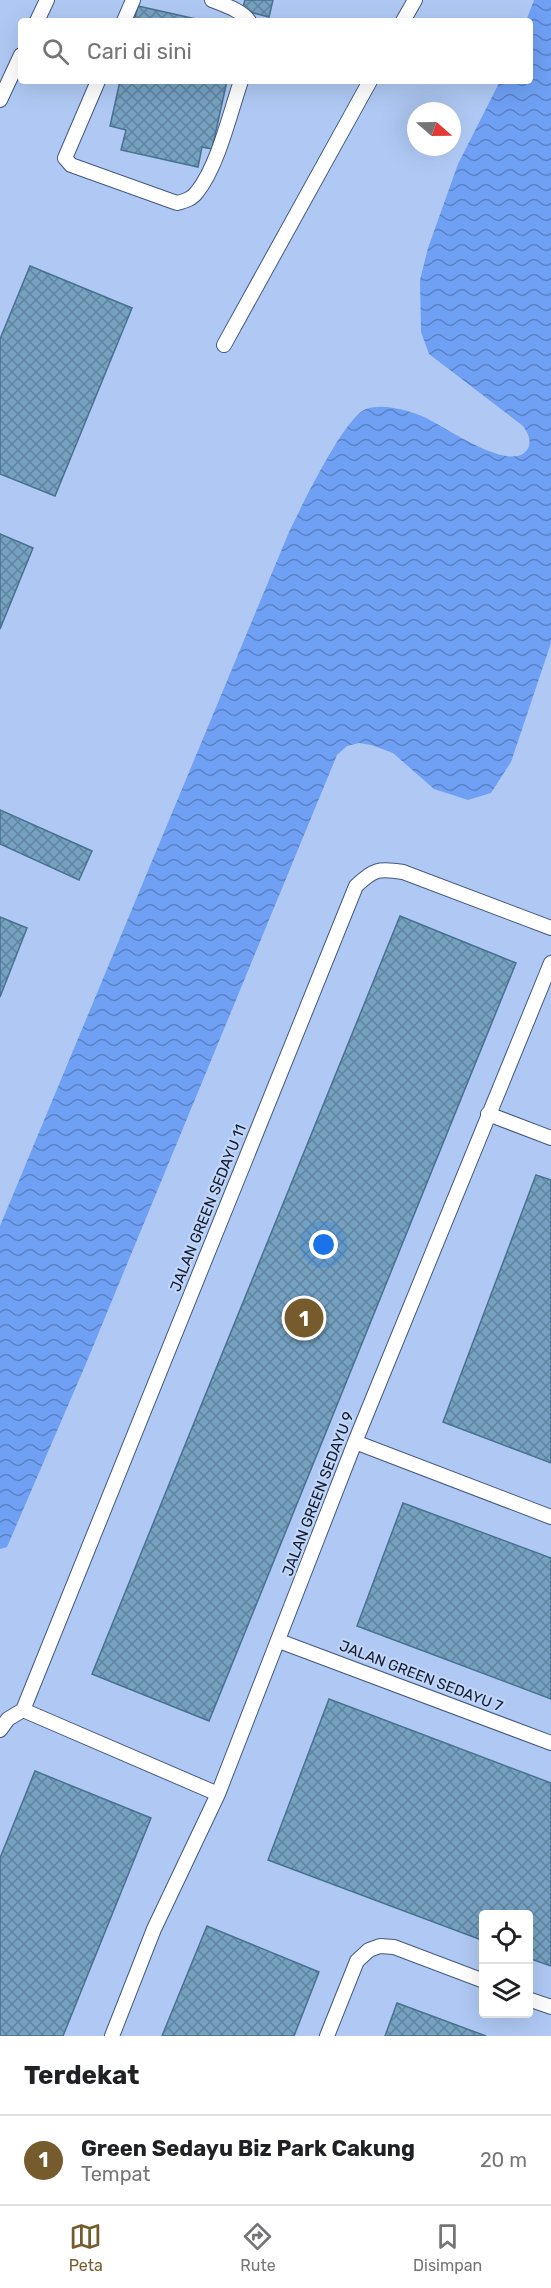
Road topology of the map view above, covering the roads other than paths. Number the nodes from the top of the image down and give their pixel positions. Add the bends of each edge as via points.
1 (46, 0) edge
2 (133, 0) edge
3 (212, 0) edge
4 (415, 0) edge
5 (38, 18) edge
6 (125, 18) edge
7 (248, 18) edge
8 (405, 18) edge
9 (18, 61) edge
10 (97, 84) edge
11 (240, 84) edge
12 (368, 84) edge
13 (0, 100) edge
14 (224, 345) dead end
15 (551, 928) edge
16 (551, 963) edge
17 (488, 1114) junction
18 (551, 1138) edge
19 (355, 1442) junction
20 (551, 1517) edge
21 (279, 1641) junction
22 (23, 1710) junction
23 (0, 1730) edge
24 (551, 1743) edge
25 (218, 1794) junction
26 (479, 1979) edge
27 (533, 2001) edge
28 (551, 2007) edge
29 (112, 2036) edge
30 (327, 2036) edge

1 - 5 lane
2 - 6 lane
3 - 7 lane
4 - 8 lane
9 - 13 lane
10 - 11 lane via 65,158 67,162 177,203 197,193 211,168
12 - 14 lane
15 - 22 lane, JALAN GREEN SEDAYU 11 via 403,872 381,869 356,886
16 - 17 lane, JALAN GREEN SEDAYU 9
17 - 18 lane
17 - 19 lane, JALAN GREEN SEDAYU 9
19 - 20 lane
19 - 21 lane, JALAN GREEN SEDAYU 9
21 - 24 lane, JALAN GREEN SEDAYU 7
21 - 25 lane, JALAN GREEN SEDAYU 9
22 - 23 lane, JALAN GREEN SEDAYU 11 via 8,1719
22 - 25 lane
25 - 29 lane, JALAN GREEN SEDAYU 9 via 154,1929
26 - 30 lane via 394,1947 369,1950 357,1961
27 - 28 lane

